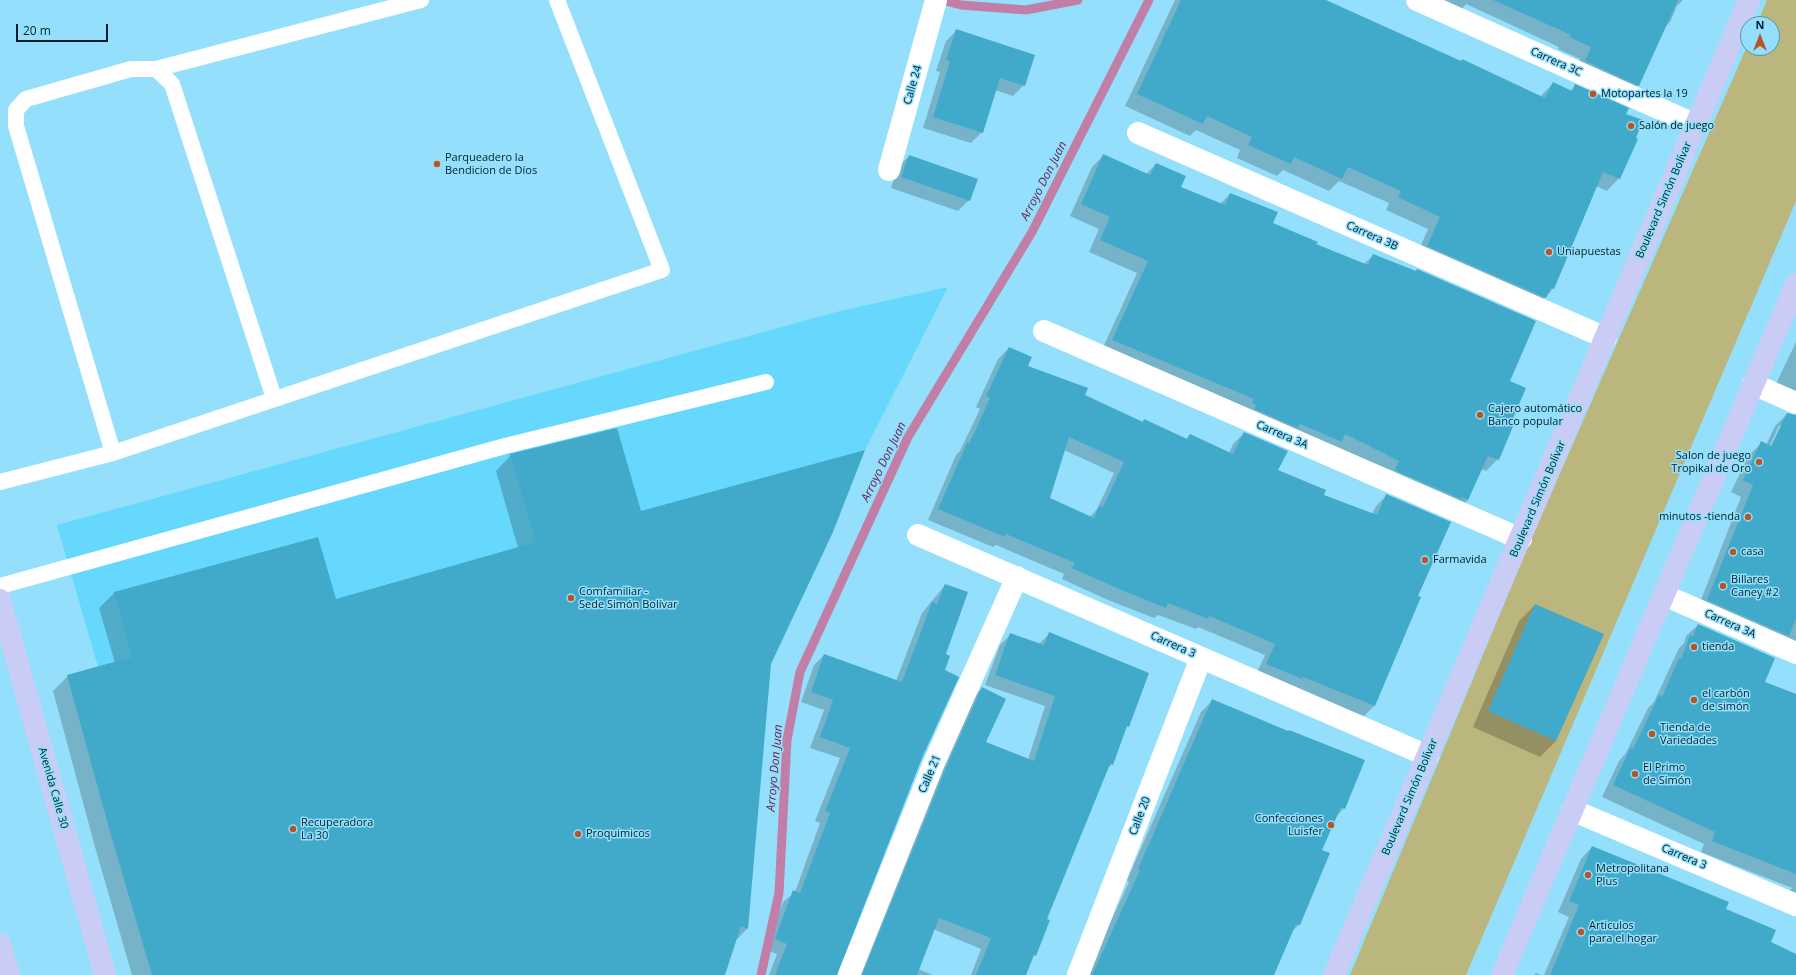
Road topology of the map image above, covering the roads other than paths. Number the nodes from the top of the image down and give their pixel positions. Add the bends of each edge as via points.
1 (421, 0) edge
2 (557, 0) edge
3 (1417, 0) edge
4 (1749, 0) edge
5 (935, 5) edge
6 (156, 69) junction
7 (1696, 125) junction
8 (1138, 133) dead end
9 (889, 170) dead end
10 (1796, 284) edge
11 (1044, 331) dead end
12 (1606, 338) junction
13 (766, 382) dead end
14 (1753, 384) junction
15 (274, 398) junction
16 (1796, 402) edge
17 (113, 453) junction
18 (0, 482) edge
19 (918, 535) dead end
20 (1521, 539) junction
21 (1017, 577) junction
22 (0, 586) edge
23 (1664, 595) junction
24 (0, 600) edge
25 (1796, 653) edge
26 (1201, 658) junction
27 (1428, 756) junction
28 (1572, 810) junction
29 (1796, 905) edge
30 (0, 944) edge
31 (9, 975) edge
32 (105, 975) edge
33 (849, 975) edge
34 (1078, 975) edge
35 (1334, 975) edge
36 (1502, 975) edge

1 - 6 lane
2 - 15 lane via 662,270
3 - 7 street, Carrera 3C
4 - 7 highway, Boulevard Simón Bolívar
5 - 9 street, Calle 24
6 - 15 lane via 172,84
6 - 17 lane via 131,69 26,99 16,110 16,126
7 - 12 highway, Boulevard Simón Bolívar
8 - 12 street, Carrera 3B
10 - 14 highway
11 - 20 street, Carrera 3A
12 - 20 highway, Boulevard Simón Bolívar
13 - 22 lane via 505,446
14 - 16 street
14 - 23 highway
15 - 17 lane
17 - 18 lane
19 - 21 street, Carrera 3
20 - 27 highway, Boulevard Simón Bolívar
21 - 26 street, Carrera 3
21 - 33 street, Calle 21 via 934,763
23 - 25 street, Carrera 3A
23 - 28 highway
24 - 32 highway, Avenida Calle 30
26 - 27 street, Carrera 3
26 - 34 street, Calle 20
27 - 35 highway, Boulevard Simón Bolívar
28 - 29 street, Carrera 3
28 - 36 highway
30 - 31 highway

